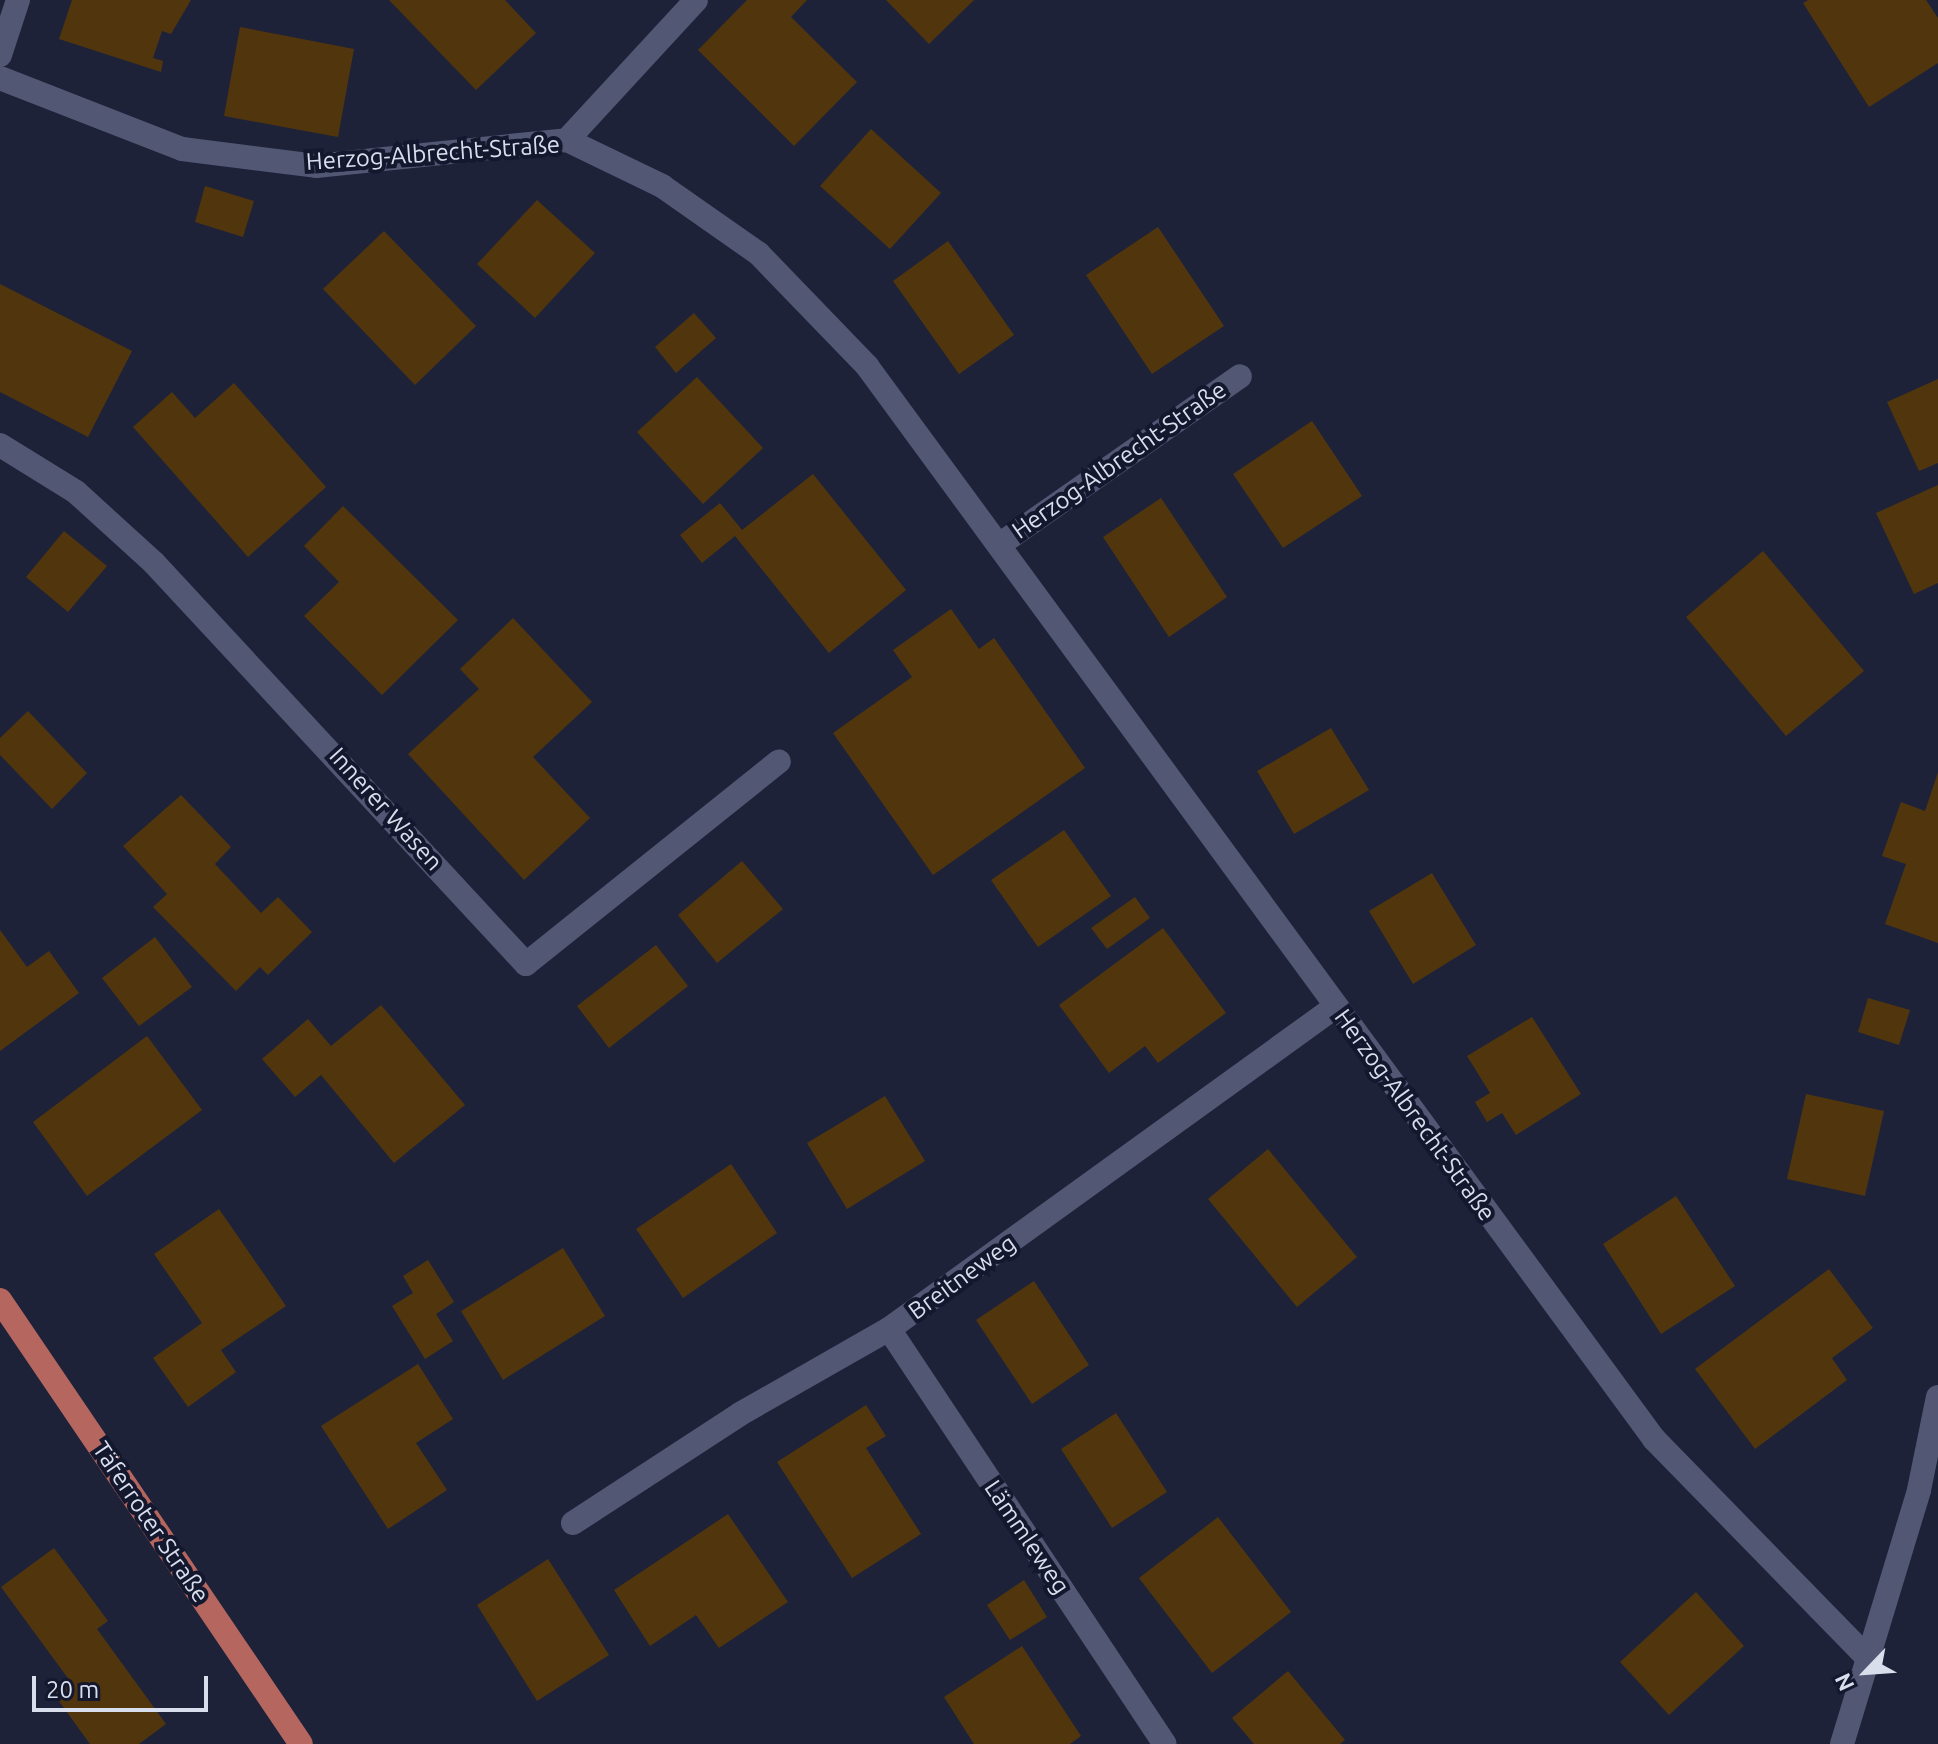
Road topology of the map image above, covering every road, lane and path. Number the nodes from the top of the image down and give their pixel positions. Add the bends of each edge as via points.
1 (18, 0) edge
2 (696, 0) edge
3 (0, 55) edge
4 (0, 78) edge
5 (567, 140) junction
6 (1240, 376) dead end
7 (0, 445) edge
8 (999, 545) junction
9 (779, 761) dead end
10 (1335, 1007) junction
11 (0, 1300) edge
12 (889, 1329) junction
13 (1938, 1397) edge
14 (1929, 1492) edge
15 (573, 1523) dead end
16 (1866, 1656) junction
17 (301, 1744) edge
18 (1165, 1744) edge
19 (1842, 1744) edge

1 - 3 street
2 - 5 street
4 - 5 street, Herzog-Albrecht-Straße via 182,149 316,166
5 - 8 street, Herzog-Albrecht-Straße via 662,186 759,254 867,366
6 - 8 street, Herzog-Albrecht-Straße
7 - 9 street, Innerer Wasen via 76,492 154,563 526,964
8 - 10 street, Herzog-Albrecht-Straße
10 - 12 street, Breitneweg
10 - 16 street, Herzog-Albrecht-Straße via 1654,1439
11 - 17 main road, Täferroter Straße
12 - 15 street, Breitneweg via 740,1414
12 - 18 street, Lämmleweg
13 - 14 street
14 - 16 street
16 - 19 street

